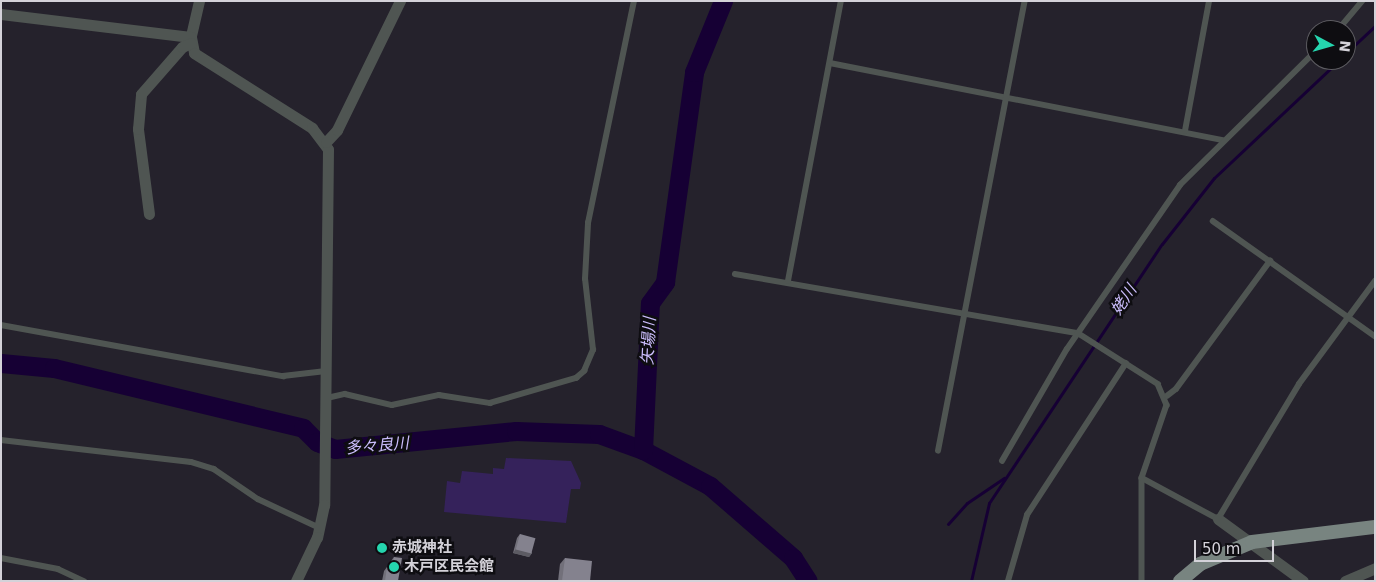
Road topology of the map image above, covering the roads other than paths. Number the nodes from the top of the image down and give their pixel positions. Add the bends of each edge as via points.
1 (200, 1) edge
2 (400, 1) edge
3 (634, 1) edge
4 (841, 1) edge
5 (1025, 1) edge
6 (1209, 1) edge
7 (1362, 1) edge
8 (1, 14) edge
9 (1346, 20) edge
10 (191, 40) junction
11 (1306, 61) edge
12 (830, 63) junction
13 (1006, 97) junction
14 (1184, 131) junction
15 (1223, 140) junction
16 (326, 142) junction
17 (149, 214) dead end
18 (1214, 221) dead end
19 (1270, 261) junction
20 (735, 274) dead end
21 (788, 281) junction
22 (1375, 281) edge
23 (963, 314) junction
24 (1349, 318) junction
25 (1, 325) edge
26 (1080, 334) junction
27 (1375, 336) edge
28 (1124, 362) junction
29 (326, 371) junction
30 (1167, 396) junction
31 (327, 398) junction
32 (1, 440) edge
33 (938, 451) dead end
34 (1002, 460) dead end
35 (1142, 478) junction
36 (1218, 519) junction
37 (1375, 527) edge
38 (320, 528) junction
39 (1252, 542) junction
40 (1, 558) edge
41 (1375, 568) edge
42 (84, 581) edge
43 (296, 581) edge
44 (1008, 581) edge
45 (1142, 581) edge
46 (1180, 581) edge
47 (1303, 581) edge
48 (1345, 581) edge

1 - 10 street
2 - 16 street via 337,130
3 - 31 lane via 588,223 585,279 593,350 584,371 576,378 490,403 439,395 392,405 345,394
4 - 12 lane
5 - 13 lane
6 - 14 lane
7 - 9 lane
8 - 10 street
10 - 16 street via 202,61 312,128
10 - 17 street via 141,94 138,129
11 - 15 lane
12 - 13 lane
12 - 21 lane
13 - 14 lane
13 - 23 lane
14 - 15 lane
15 - 26 lane via 1180,185
16 - 29 street
18 - 19 lane
19 - 24 lane
19 - 30 lane via 1176,390
20 - 21 lane
21 - 23 lane
22 - 24 lane
23 - 26 lane
23 - 33 lane
24 - 27 lane
24 - 36 lane via 1299,384
25 - 29 lane via 283,376
26 - 28 lane
26 - 34 lane
28 - 30 lane via 1158,384
28 - 44 lane via 1027,515
29 - 31 street
30 - 35 lane
31 - 38 street
32 - 38 lane via 191,462 214,469 258,499
35 - 36 lane
35 - 45 lane
36 - 39 street
37 - 39 main road
38 - 43 street
39 - 46 main road via 1200,564
39 - 47 street
40 - 42 lane via 70,572
41 - 48 street

